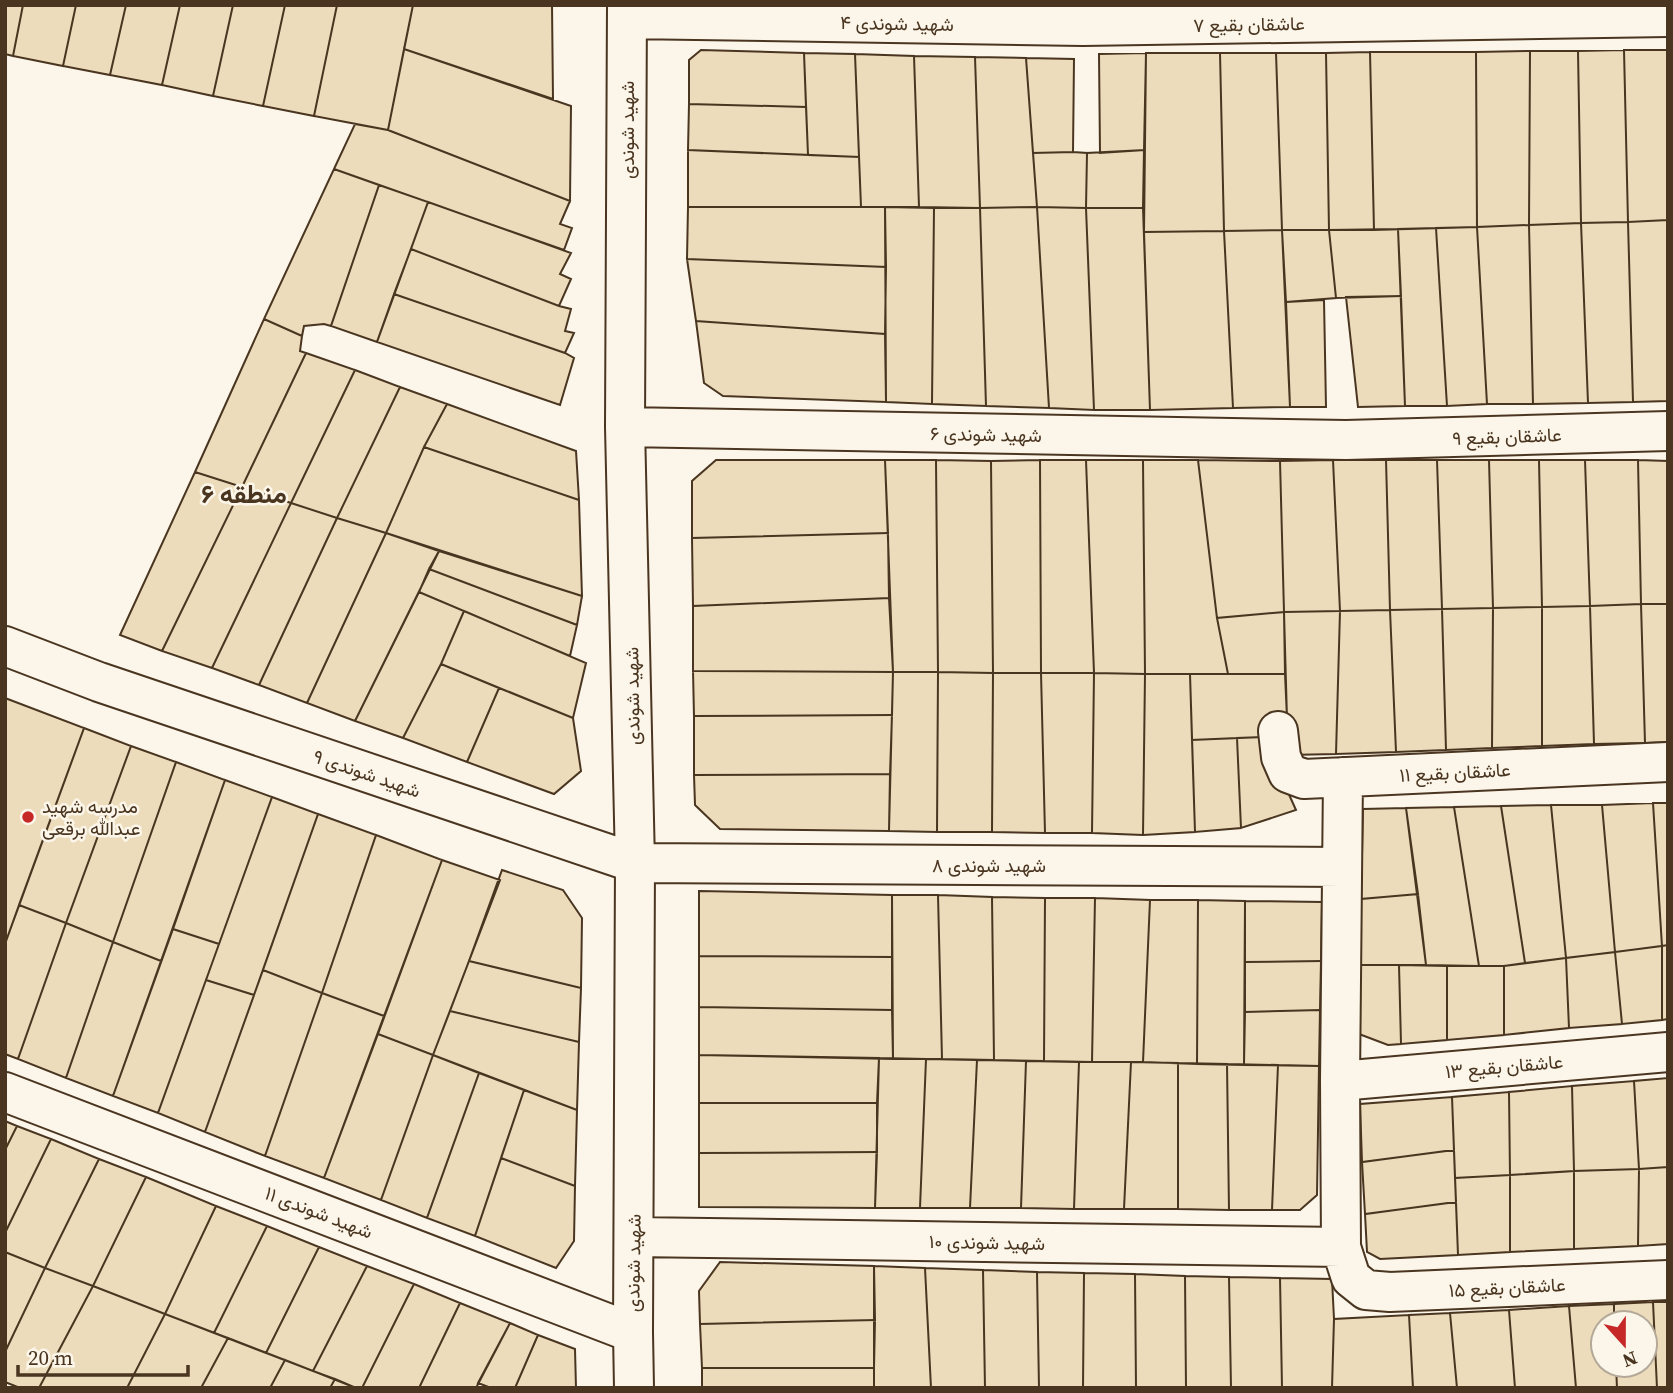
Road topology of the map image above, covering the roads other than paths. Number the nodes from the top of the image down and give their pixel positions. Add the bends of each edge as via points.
1 (627, 12) edge
2 (1668, 17) edge
3 (1083, 26) joint
4 (625, 427) junction
5 (1668, 431) edge
6 (1346, 440) joint
7 (5, 646) edge
8 (1278, 731) dead end
9 (1668, 762) edge
10 (1343, 777) junction
11 (635, 863) junction
12 (1342, 867) junction
13 (1668, 1052) edge
14 (1340, 1081) junction
15 (5, 1092) edge
16 (634, 1237) junction
17 (1346, 1262) junction
18 (1668, 1280) edge
19 (633, 1333) junction
20 (634, 1388) edge

1 - 3 street, شهید شوندی ۴
1 - 4 street, شهید شوندی
2 - 3 street, عاشقان بقیع ۷
4 - 6 street, شهید شوندی ۶
4 - 11 street, شهید شوندی
5 - 6 street, عاشقان بقیع ۹
7 - 11 street, شهید شوندی ۹
8 - 10 street, عاشقان بقیع ۱۱ via 1288,773 1304,779
9 - 10 street, عاشقان بقیع ۱۱
10 - 12 street
11 - 12 street, شهید شوندی ۸
11 - 16 street, شهید شوندی
12 - 14 street
13 - 14 street, عاشقان بقیع ۱۳
14 - 17 street
15 - 19 street, شهید شوندی ۱۱
16 - 17 street, شهید شوندی ۱۰
16 - 19 street, شهید شوندی
17 - 18 street, عاشقان بقیع ۱۵ via 1366,1290 1390,1292
19 - 20 street, شهید شوندی

